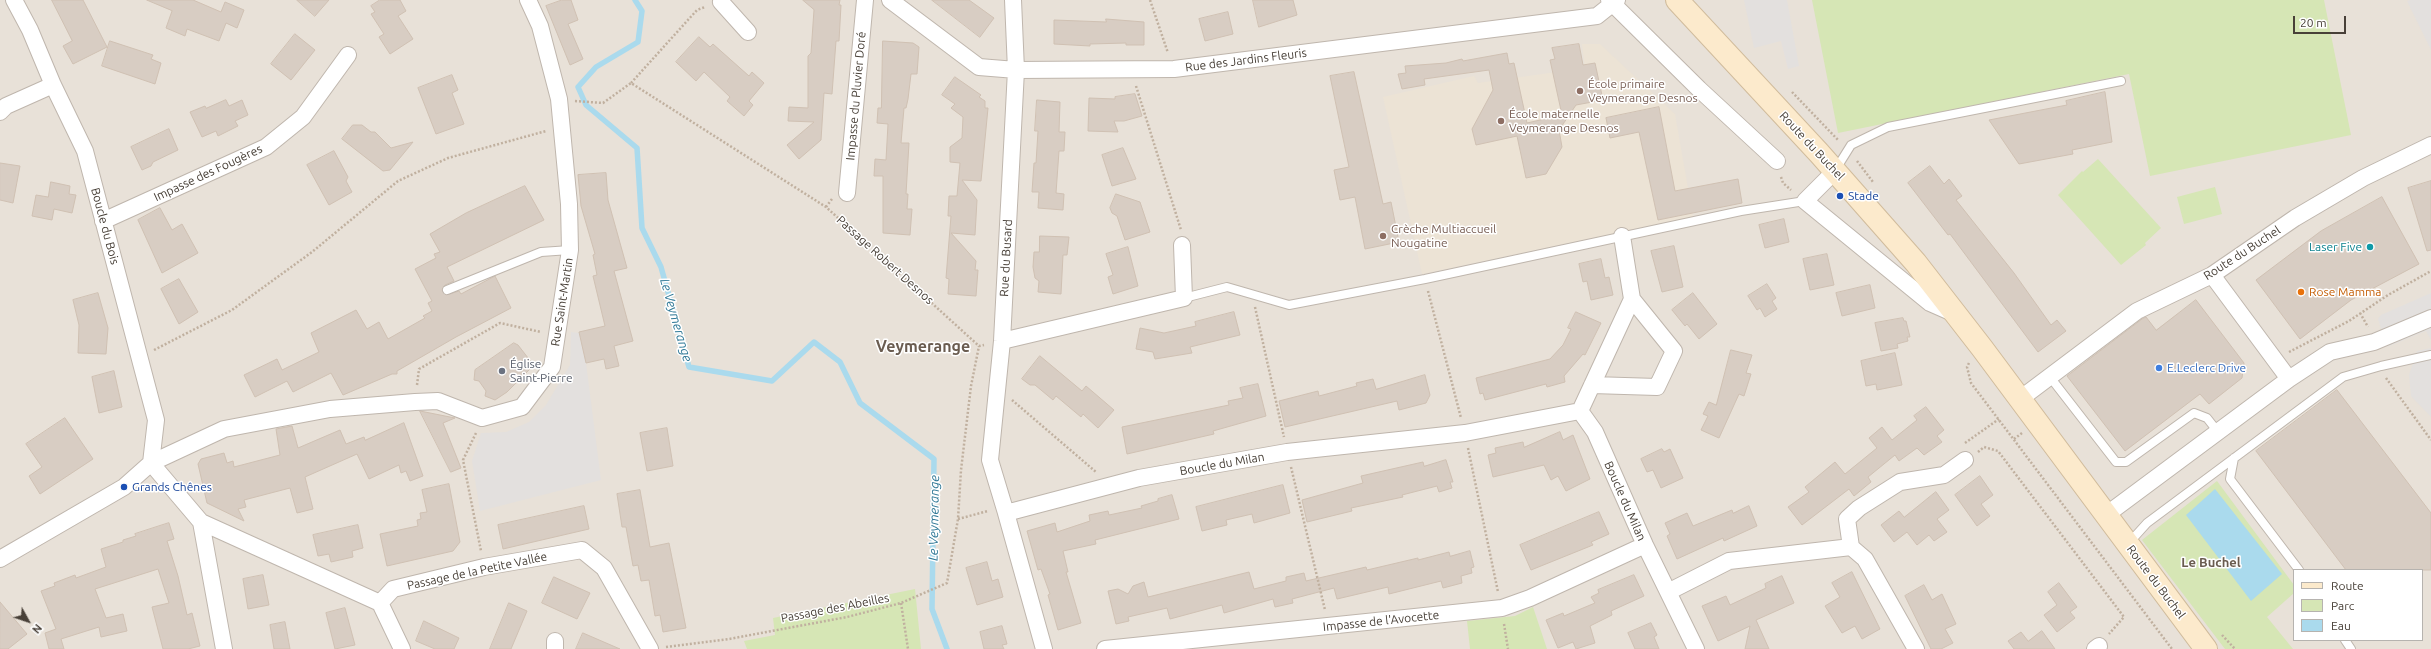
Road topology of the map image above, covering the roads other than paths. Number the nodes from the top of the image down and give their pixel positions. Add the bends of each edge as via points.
1 (14, 0) edge
2 (528, 0) edge
3 (865, 0) edge
4 (890, 0) edge
5 (1014, 0) edge
6 (1677, 0) edge
7 (722, 1) edge
8 (1612, 2) edge
9 (748, 32) dead end
10 (348, 55) dead end
11 (1016, 70) junction
12 (2121, 81) dead end
13 (53, 86) junction
14 (0, 112) edge
15 (2431, 145) edge
16 (1777, 161) road end
17 (1835, 170) junction
18 (847, 193) dead end
19 (1805, 201) junction
20 (104, 221) junction
21 (1622, 236) junction
22 (1182, 245) road end
23 (570, 250) junction
24 (2212, 275) junction
25 (447, 290) dead end
26 (1184, 298) junction
27 (1632, 299) junction
28 (1957, 314) junction
29 (2431, 318) edge
30 (1002, 341) junction
31 (2431, 355) edge
32 (2050, 377) junction
33 (2289, 379) junction
34 (1592, 385) junction
35 (2020, 399) junction
36 (1580, 411) junction
37 (2218, 432) junction
38 (2234, 458) junction
39 (1965, 460) road end
40 (151, 463) junction
41 (1006, 509) junction
42 (2106, 515) junction
43 (201, 522) junction
44 (2128, 544) junction
45 (1645, 545) junction
46 (1851, 547) junction
47 (0, 558) edge
48 (2298, 569) edge
49 (1668, 592) junction
50 (380, 603) junction
51 (655, 648) edge
52 (224, 649) edge
53 (402, 649) edge
54 (1044, 649) edge
55 (1104, 649) edge
56 (1696, 649) edge
57 (1916, 649) edge
58 (2206, 649) edge

1 - 13 street, Boucle du Bois via 30,30
2 - 23 street, Rue Saint-Martin via 540,26 559,99 569,204
3 - 18 street, Impasse du Pluvier Doré
4 - 11 street, Rue des Jardins Fleuris via 978,67
5 - 11 street, Rue du Busard
6 - 17 main road, Route du Buchel
7 - 9 street
8 - 11 street, Rue des Jardins Fleuris via 1597,16 1174,69
8 - 16 street
10 - 20 street, Impasse des Fougères via 303,117 266,147
11 - 30 street, Rue du Busard
12 - 17 lane via 1888,127 1851,145
13 - 14 street via 6,106
13 - 20 street, Boucle du Bois via 85,151
15 - 24 street, Route du Buchel via 2362,178 2295,218
17 - 19 street
17 - 28 main road, Route du Buchel
19 - 21 lane
19 - 28 street via 1930,303
20 - 40 street, Boucle du Bois via 156,420
21 - 26 lane via 1425,279 1289,305 1227,287
21 - 27 street
22 - 26 street
23 - 25 lane via 541,252
23 - 40 street, Rue Saint-Martin via 552,368 522,407 482,418 438,401 330,409 224,430
24 - 32 street, Route du Buchel via 2137,311
24 - 33 street
26 - 30 street
27 - 34 street
27 - 34 street via 1674,351 1657,387
28 - 35 main road, Route du Buchel
29 - 33 street via 2374,342 2330,352
30 - 41 street, Rue du Busard via 990,460
31 - 38 lane via 2343,377
32 - 35 street, Route du Buchel
32 - 37 lane via 2116,462 2126,462 2194,413 2207,418
33 - 37 street
34 - 36 street
35 - 42 main road, Route du Buchel
36 - 41 street, Boucle du Milan via 1465,433 1287,452 1139,478
36 - 45 street, Boucle du Milan via 1595,432
37 - 42 street
38 - 44 lane via 2147,523
38 - 48 lane via 2230,479
39 - 46 street via 1944,475 1900,482 1859,508 1847,519
40 - 43 street
40 - 47 street via 124,487
41 - 54 street
42 - 44 main road, Route du Buchel
43 - 50 street
43 - 52 street
44 - 58 main road, Route du Buchel
45 - 49 street, Boucle du Milan
45 - 55 street, Impasse de l'Avocette via 1530,598 1502,608
46 - 49 street via 1729,561
46 - 57 street via 1865,559
49 - 56 street, Boucle du Milan
50 - 51 street, Passage de la Petite Vallée via 393,589 484,567 582,550 604,568
50 - 53 street

